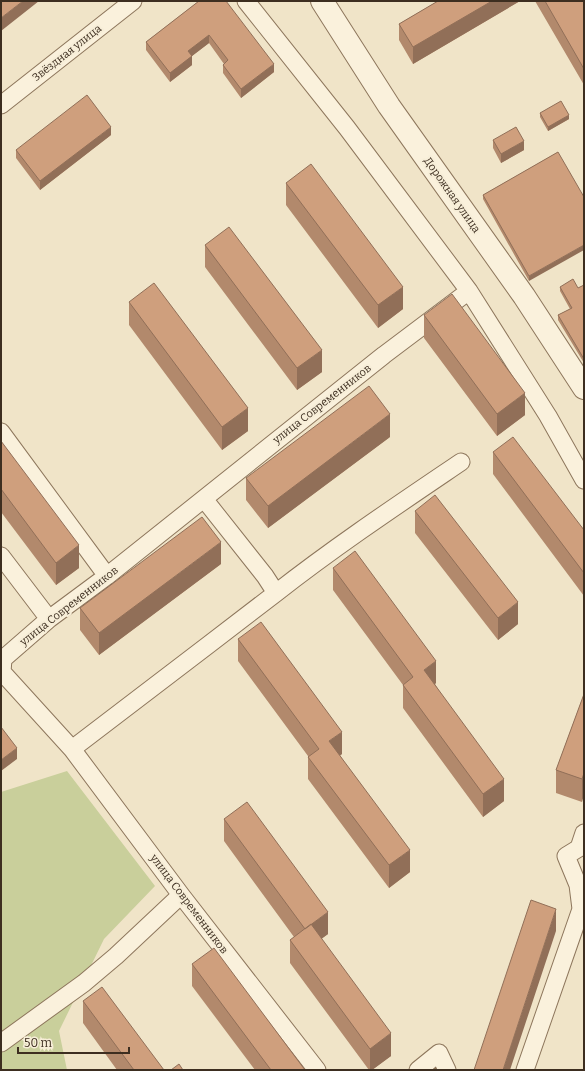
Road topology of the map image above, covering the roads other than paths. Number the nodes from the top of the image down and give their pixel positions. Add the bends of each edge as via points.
1 (133, 1) edge
2 (246, 1) edge
3 (322, 1) edge
4 (1, 106) edge
5 (469, 291) junction
6 (584, 388) edge
7 (1, 432) edge
8 (461, 462) dead end
9 (584, 480) edge
10 (204, 499) junction
11 (1, 556) edge
12 (107, 576) junction
13 (276, 593) junction
14 (49, 619) junction
15 (72, 749) junction
16 (584, 833) edge
17 (181, 894) junction
18 (1, 1043) edge
19 (317, 1070) edge
20 (418, 1070) edge
21 (447, 1070) edge
22 (525, 1070) edge

1 - 4 street, Звёздная улица
2 - 5 street
3 - 6 street, Дорожная улица via 389,106 524,296
5 - 9 street via 548,416
5 - 10 street, улица Современников via 384,355
7 - 12 street
8 - 13 street
10 - 12 street, улица Современников
10 - 13 street
11 - 14 street
12 - 14 street, улица Современников
13 - 15 street
14 - 15 street, улица Современников via 3,659 2,672
15 - 17 street, улица Современников
16 - 22 street via 579,848 566,856 578,885 581,908
17 - 18 street via 84,983
17 - 19 street, улица Современников
20 - 21 street via 440,1053

